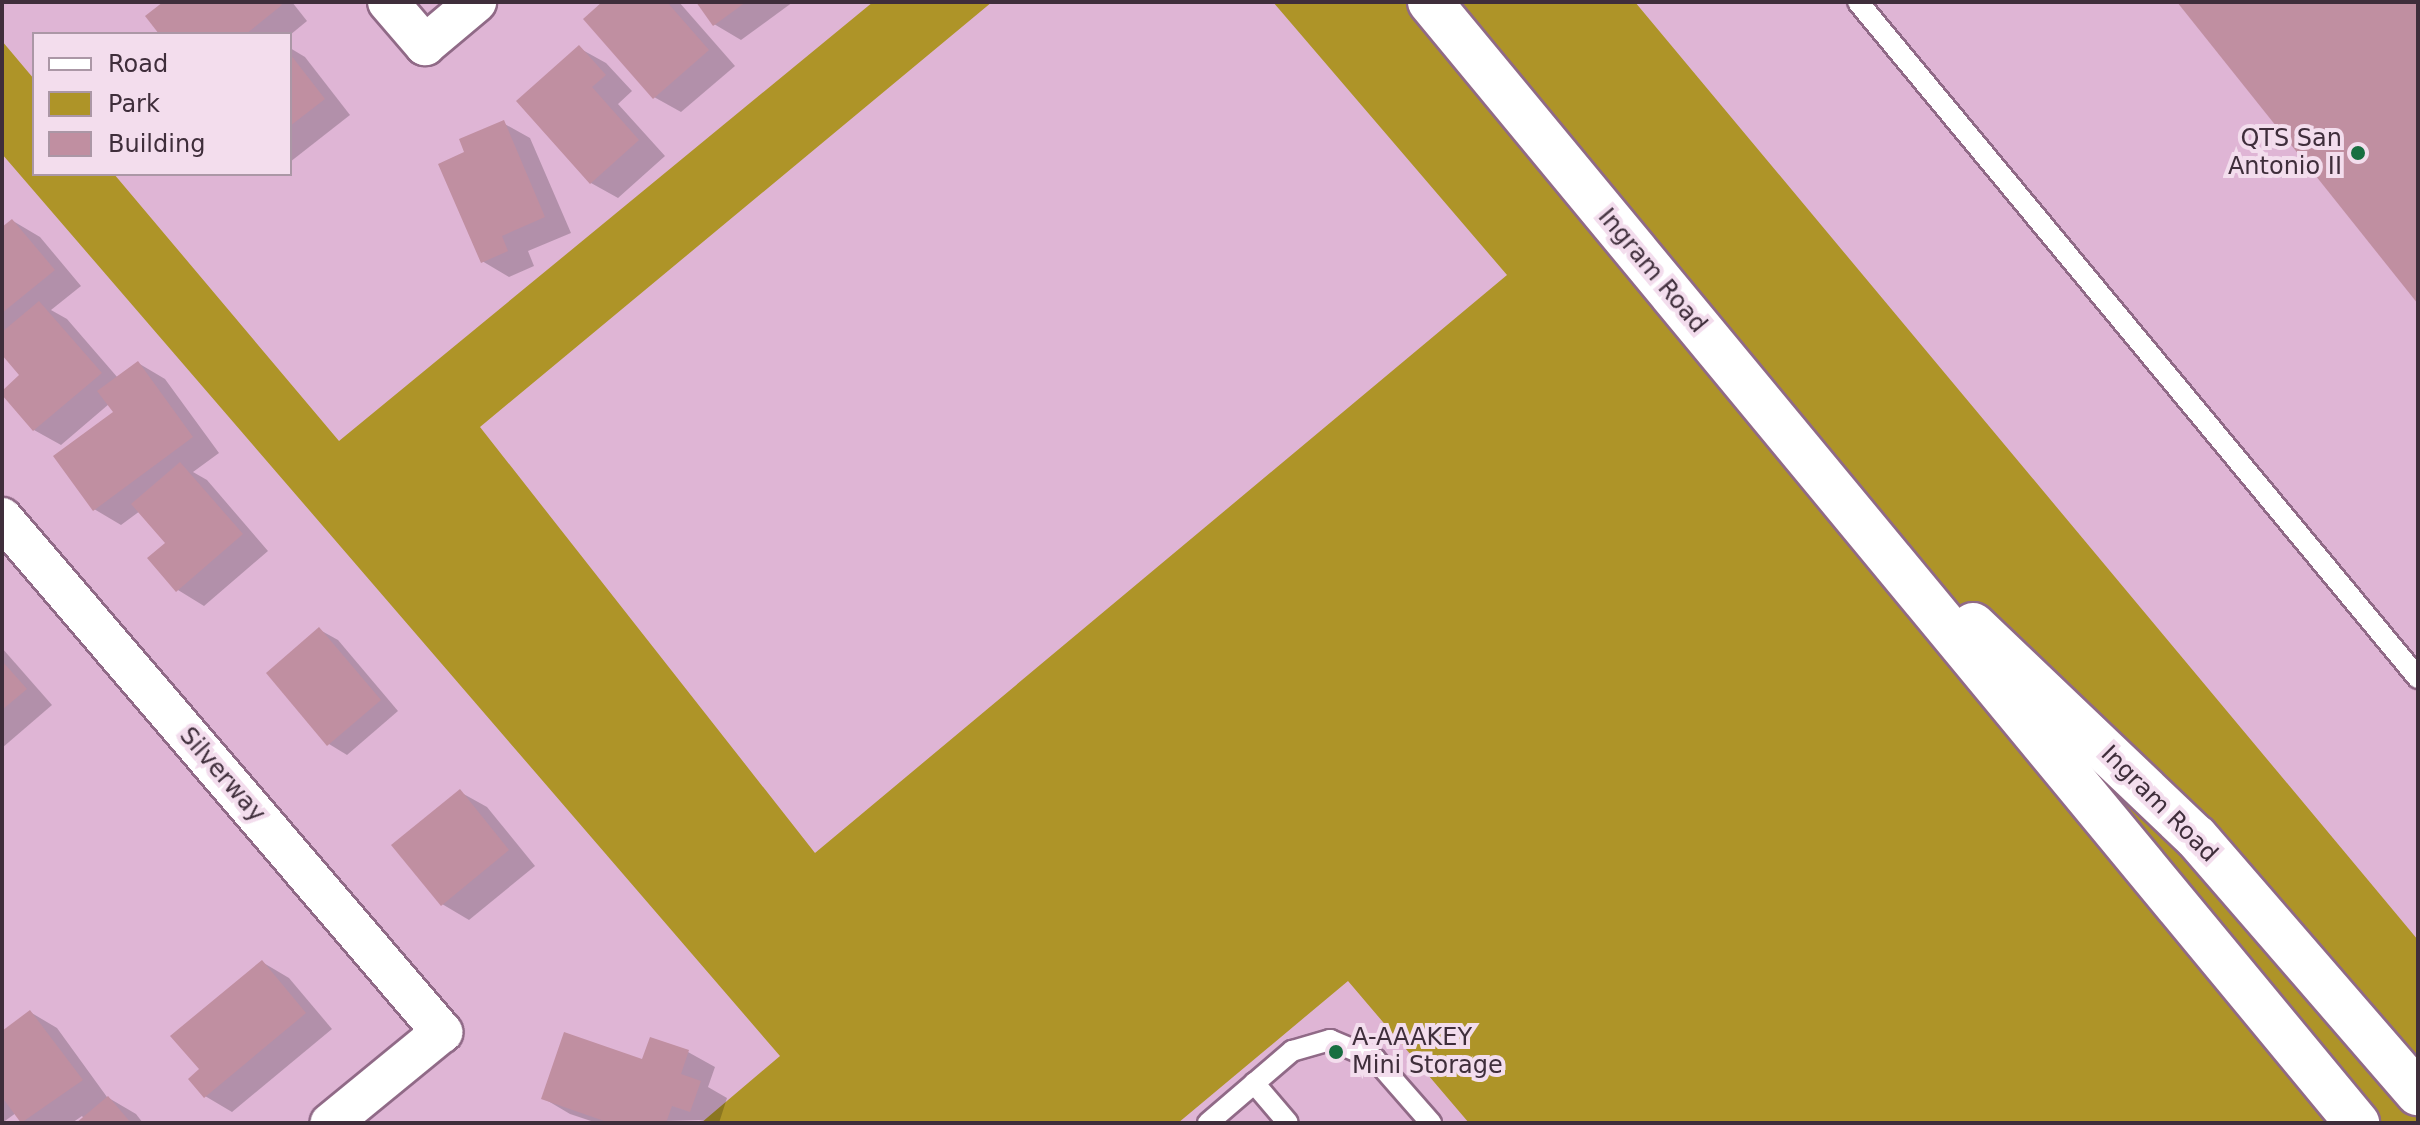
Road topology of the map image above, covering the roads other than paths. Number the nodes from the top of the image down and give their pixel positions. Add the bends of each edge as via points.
1 (388, 2) edge
2 (476, 2) edge
3 (1430, 2) edge
4 (1858, 2) edge
5 (2, 518) edge
6 (1874, 540) junction
7 (2418, 678) edge
8 (1254, 1083) junction
9 (2418, 1093) edge
10 (331, 1123) edge
11 (1208, 1123) edge
12 (1288, 1123) edge
13 (1431, 1123) edge
14 (2357, 1123) edge

1 - 2 street via 425,45
3 - 6 street, Ingram Road
4 - 7 lane
5 - 10 street, Silverway via 442,1032
6 - 9 street, Ingram Road via 2010,659 2196,837
6 - 14 street, Ingram Road
8 - 11 lane
8 - 12 lane
8 - 13 lane via 1292,1051 1330,1040 1375,1059

